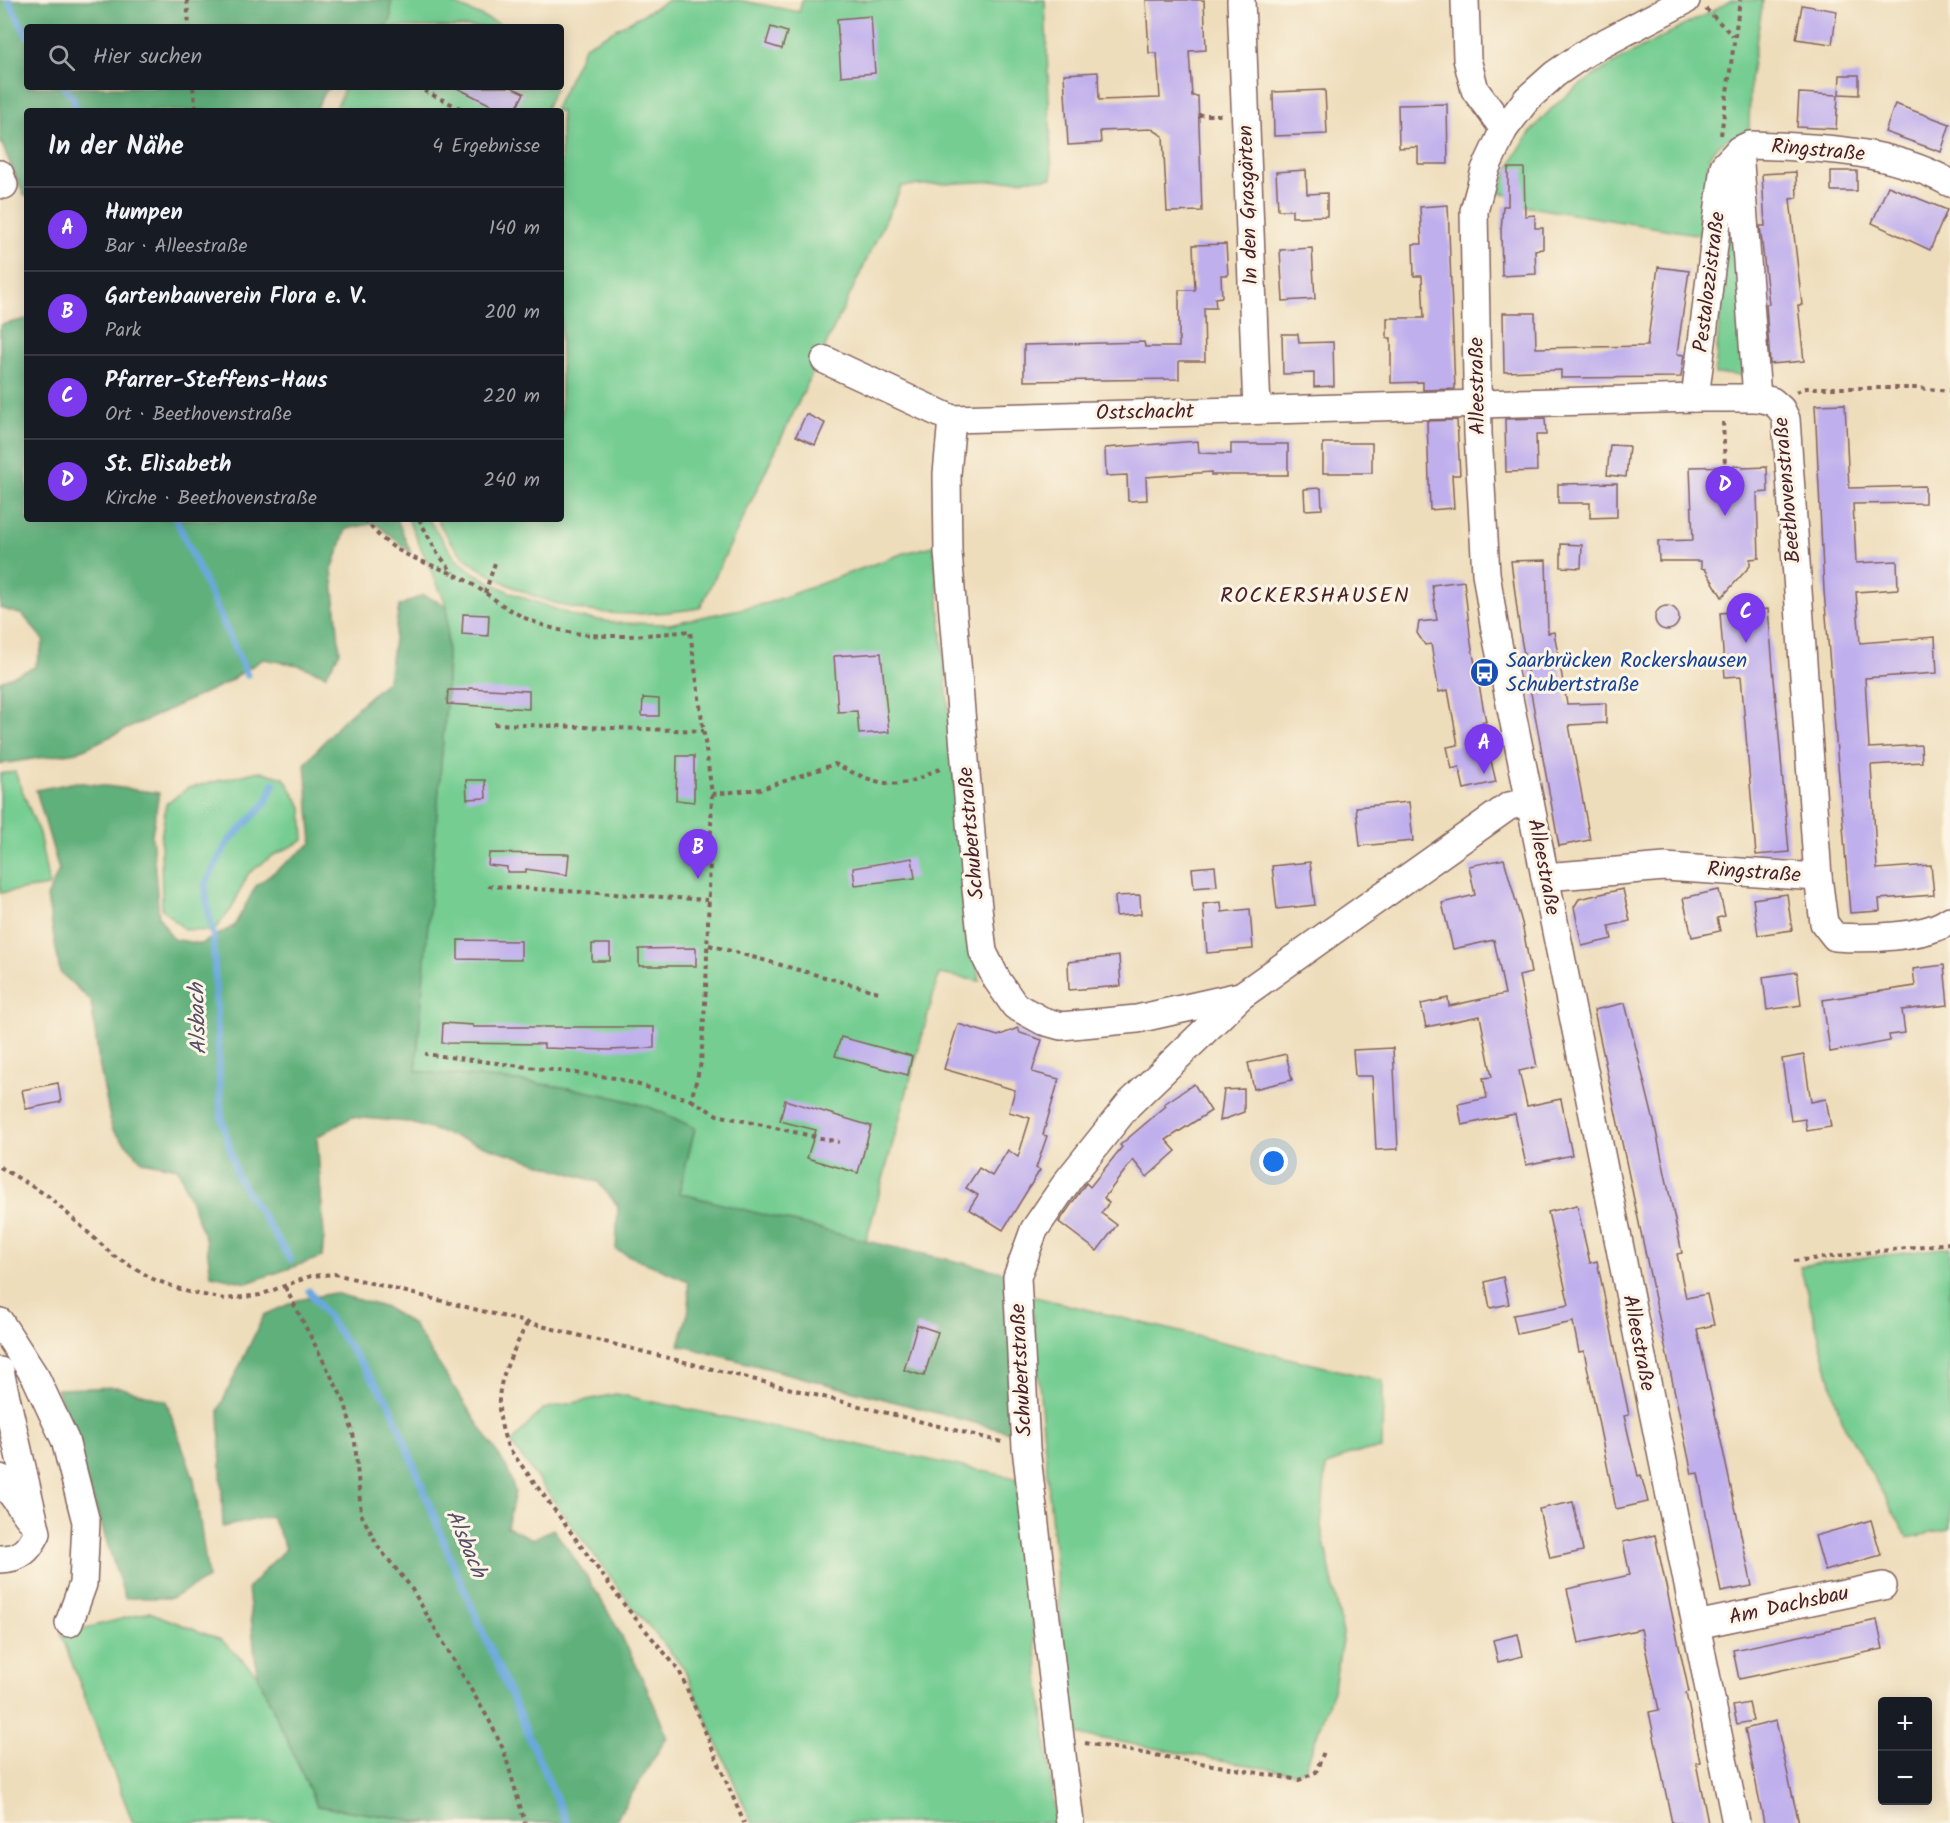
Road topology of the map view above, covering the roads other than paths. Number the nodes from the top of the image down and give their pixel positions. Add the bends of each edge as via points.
1 (1241, 0) edge
2 (1465, 0) edge
3 (1695, 3) edge
4 (1504, 129) junction
5 (1732, 158) junction
6 (1950, 183) edge
7 (825, 360) dead end
8 (1695, 398) junction
9 (1765, 400) junction
10 (1478, 403) junction
11 (1257, 410) junction
12 (952, 419) junction
13 (1530, 802) junction
14 (1545, 877) junction
15 (1818, 877) junction
16 (1950, 920) edge
17 (1241, 996) junction
18 (0, 1322) edge
19 (2, 1387) edge
20 (9, 1451) edge
21 (0, 1478) edge
22 (35, 1526) junction
23 (0, 1560) edge
24 (1883, 1586) dead end
25 (69, 1623) dead end
26 (1696, 1625) junction
27 (1070, 1823) edge
28 (1736, 1823) edge

1 - 11 street, In den Grasgärten
2 - 4 street via 1467,59 1475,90
3 - 4 street, Alleestraße via 1587,52 1527,99
4 - 10 street, Alleestraße via 1485,170 1474,211
5 - 6 street, Ringstraße via 1750,145 1849,150 1912,166
5 - 8 street, Pestalozzistraße
5 - 9 street
7 - 12 street, Ostschacht
8 - 9 street, Beethovenstraße
8 - 10 street, Beethovenstraße
9 - 15 street, Beethovenstraße via 1781,409 1786,419
10 - 11 street, Ostschacht
10 - 13 street, Alleestraße via 1486,573
11 - 12 street, Ostschacht
12 - 17 street, Schubertstraße via 947,474 948,552 983,952 997,980 1015,1006 1061,1026 1137,1019
13 - 14 street, Alleestraße
13 - 17 street, Schubertstraße via 1509,806
14 - 15 street, Ringstraße via 1665,867
14 - 26 street, Alleestraße
15 - 16 street, Ringstraße via 1824,923 1835,937 1920,932
17 - 27 street, Schubertstraße via 1128,1105 1069,1179 1034,1230 1017,1277 1026,1448
18 - 25 street via 36,1378 65,1440 86,1522 83,1584
19 - 20 street
20 - 22 street
21 - 22 street
22 - 23 street via 37,1533 30,1549
24 - 26 street, Am Dachsbau
26 - 28 street, Alleestraße

